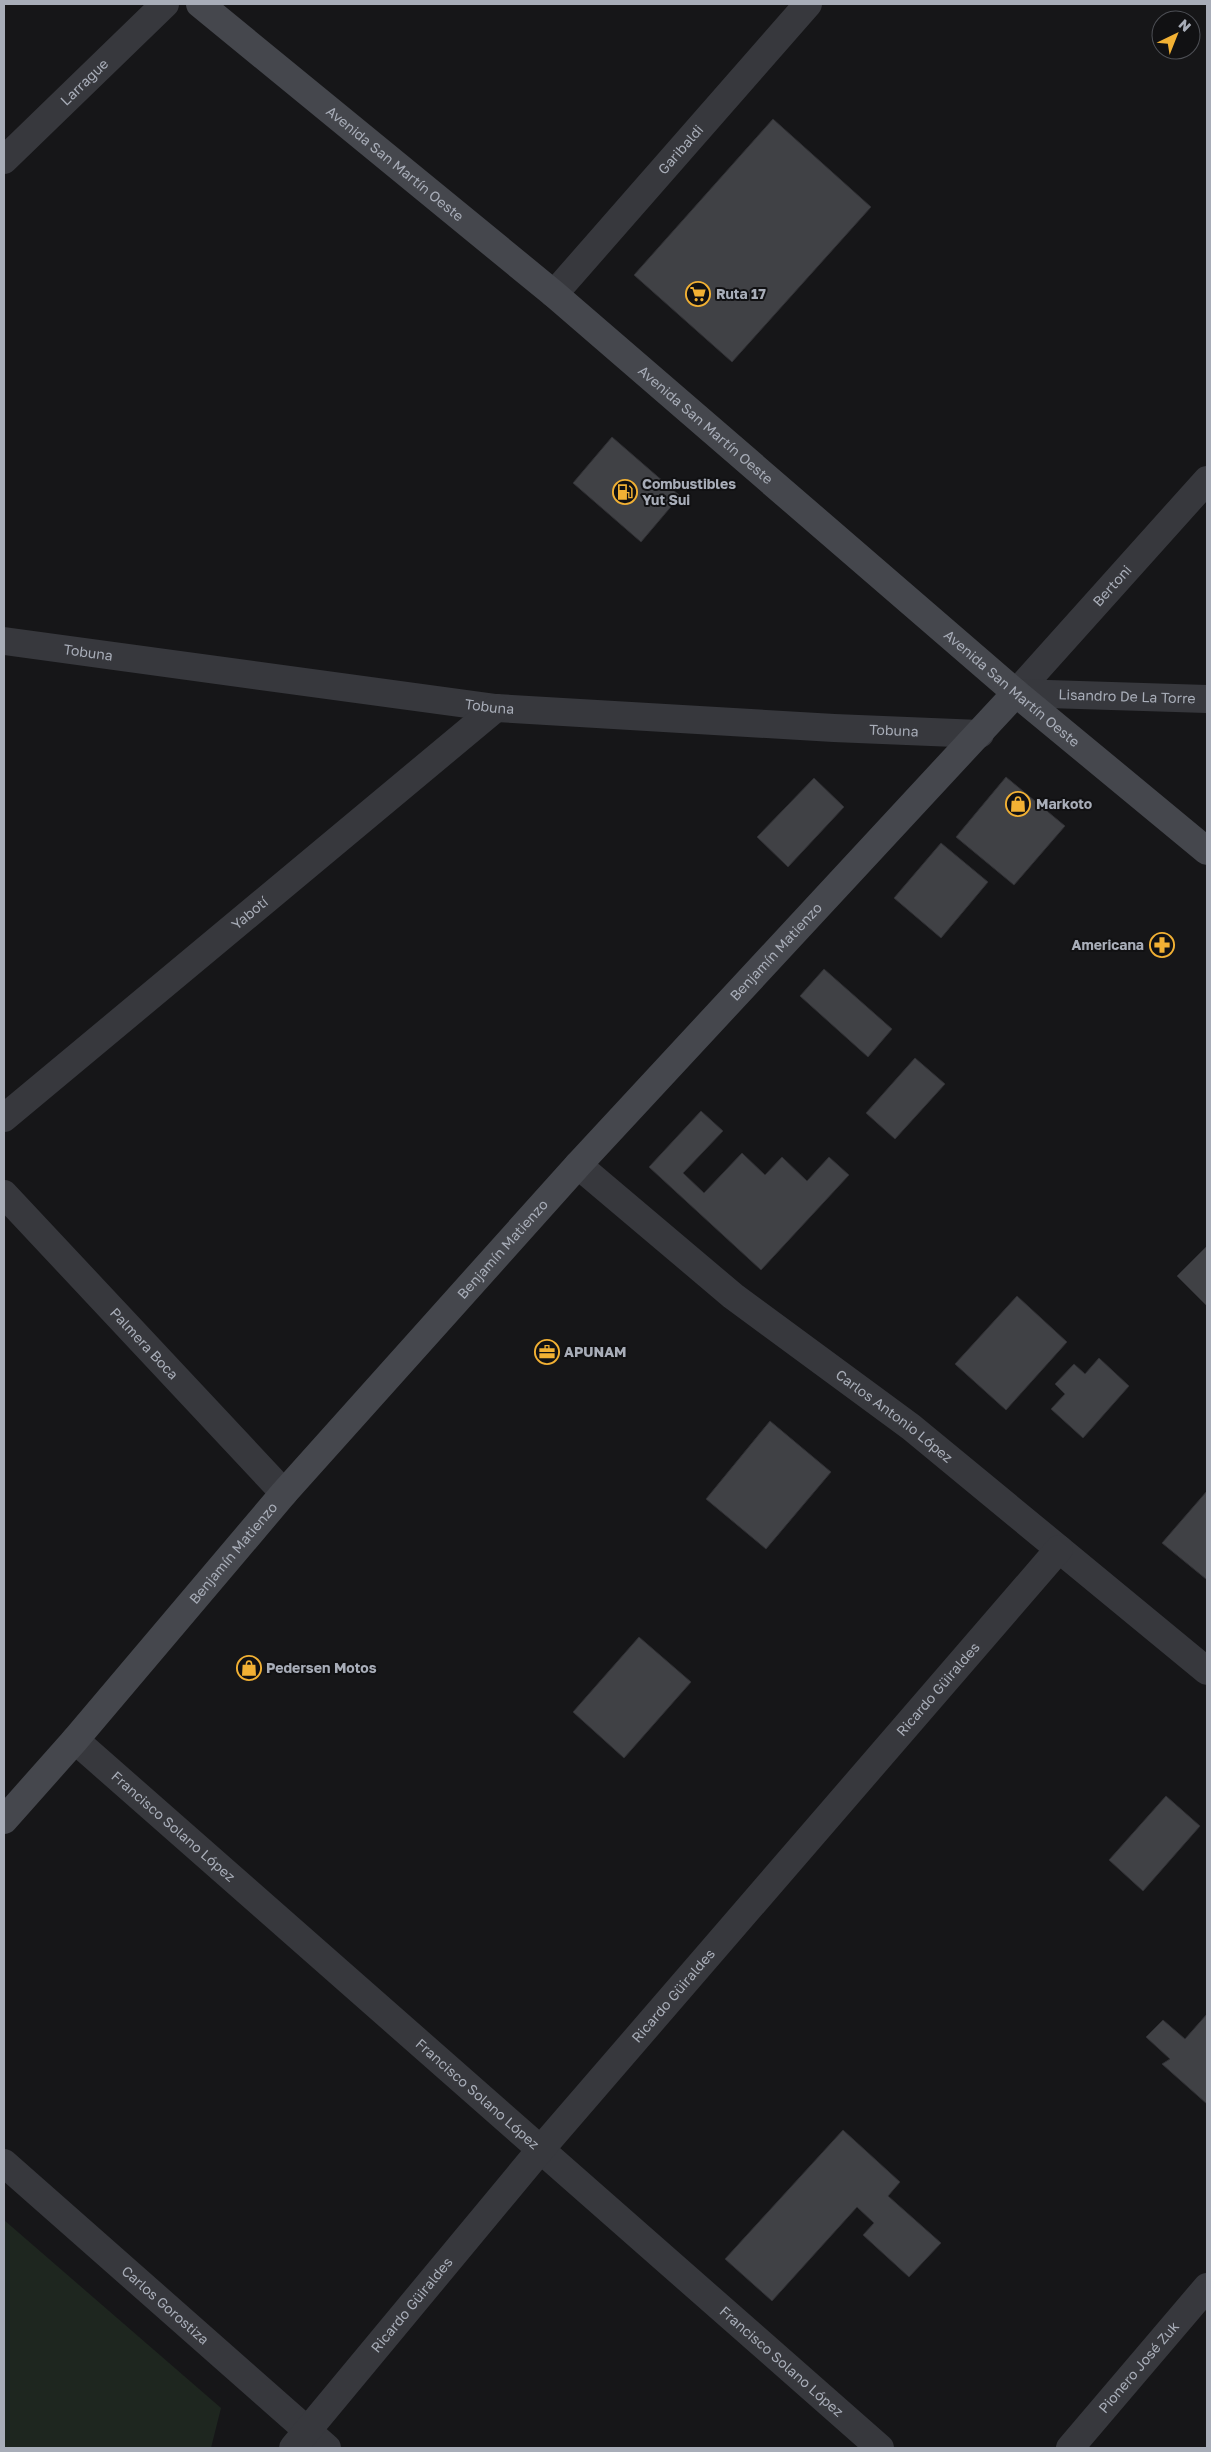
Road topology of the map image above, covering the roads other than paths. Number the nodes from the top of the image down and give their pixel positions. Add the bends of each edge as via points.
1 (165, 4) edge
2 (200, 4) edge
3 (808, 4) edge
4 (4, 160) edge
5 (554, 294) junction
6 (1207, 480) edge
7 (4, 641) edge
8 (1016, 693) junction
9 (1207, 699) edge
10 (496, 708) junction
11 (980, 734) junction
12 (1207, 851) edge
13 (4, 1118) edge
14 (578, 1165) junction
15 (4, 1194) edge
16 (284, 1494) junction
17 (1059, 1549) junction
18 (1207, 1671) edge
19 (75, 1740) junction
20 (4, 1820) edge
21 (541, 2149) junction
22 (4, 2163) edge
23 (1207, 2287) edge
24 (309, 2443) edge
25 (880, 2448) edge
26 (1070, 2448) edge

1 - 4 street, Larrague
2 - 5 main road, Avenida San Martín Oeste
3 - 5 street, Garibaldi
5 - 8 main road, Avenida San Martín Oeste
6 - 8 street, Bertoni
7 - 10 street, Tobuna
8 - 9 street, Lisandro De La Torre
8 - 11 main road, Benjamín Matienzo
8 - 12 main road, Avenida San Martín Oeste
10 - 11 street, Tobuna
10 - 13 street, Yabotí
11 - 14 main road, Benjamín Matienzo
14 - 16 main road, Benjamín Matienzo
14 - 17 street, Carlos Antonio López via 733,1296 912,1427
15 - 16 street, Palmera Boca
16 - 19 main road, Benjamín Matienzo
17 - 18 street, Carlos Antonio López
17 - 21 street, Ricardo Güiraldes
19 - 20 main road, Benjamín Matienzo
19 - 21 street, Francisco Solano López
21 - 24 street, Ricardo Güiraldes
21 - 25 street, Francisco Solano López
22 - 24 street, Carlos Gorostiza
23 - 26 street, Pionero José Zuk

